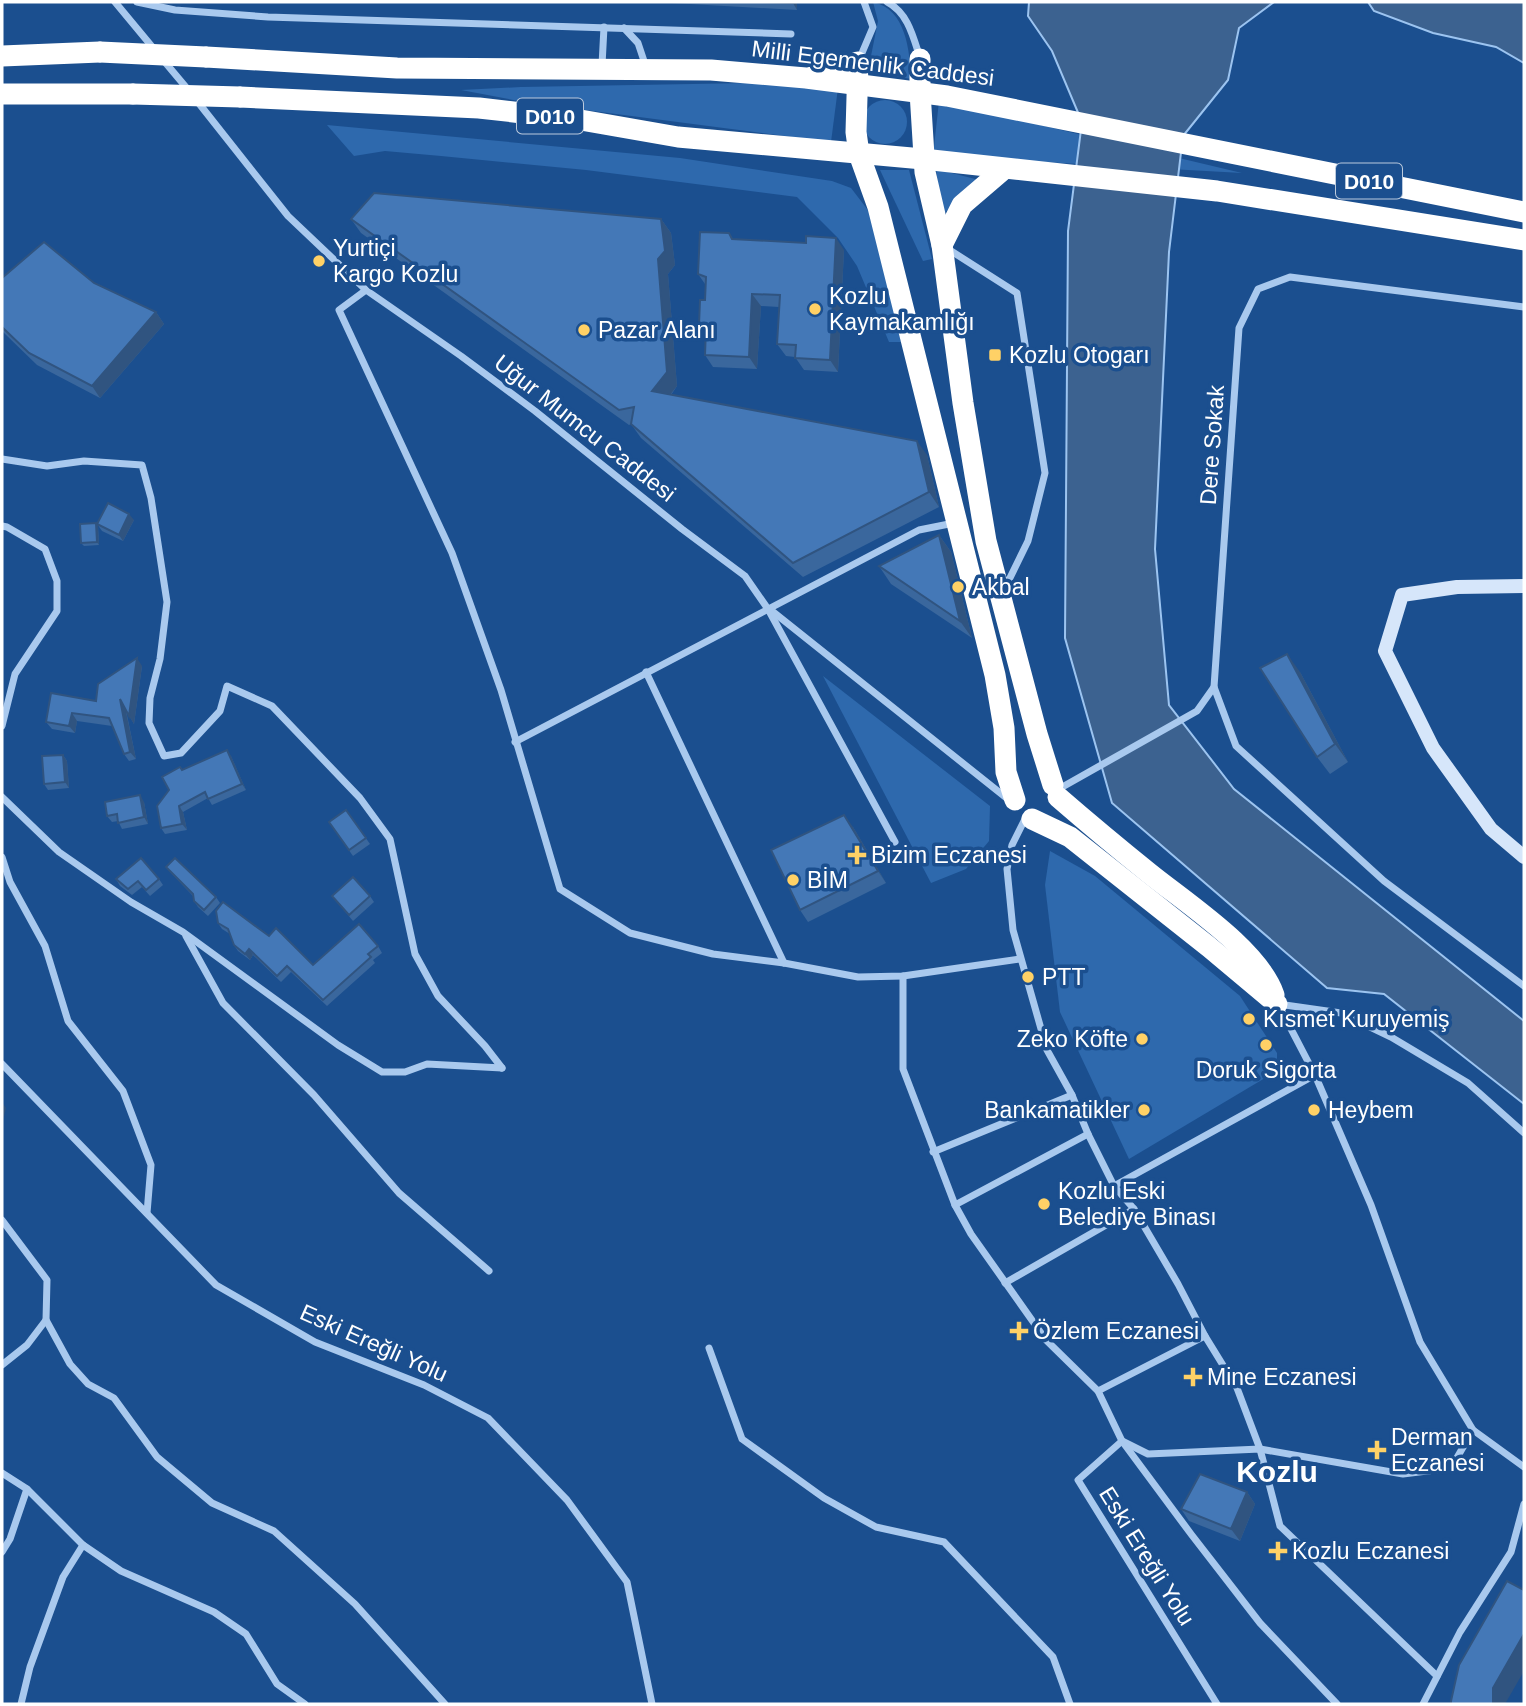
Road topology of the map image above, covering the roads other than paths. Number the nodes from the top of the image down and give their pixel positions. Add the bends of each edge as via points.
1 (116, 2) edge
2 (137, 2) edge
3 (864, 2) edge
4 (887, 2) edge
5 (604, 27) junction
6 (624, 28) junction
7 (791, 34) dead end
8 (2, 56) edge
9 (920, 59) junction
10 (858, 62) junction
11 (646, 68) junction
12 (602, 69) junction
13 (806, 78) junction
14 (857, 85) junction
15 (919, 92) junction
16 (2, 94) edge
17 (947, 96) junction
18 (828, 152) junction
19 (859, 154) junction
20 (923, 159) junction
21 (1004, 169) junction
22 (878, 207) junction
23 (1524, 212) edge
24 (1524, 240) edge
25 (942, 245) junction
26 (366, 290) junction
27 (1524, 307) edge
28 (2, 459) edge
29 (955, 523) junction
30 (2, 526) edge
31 (1524, 586) edge
32 (1000, 598) junction
33 (768, 608) junction
34 (646, 673) junction
35 (1214, 687) junction
36 (2, 726) edge
37 (514, 742) junction
38 (1056, 791) junction
39 (2, 797) edge
40 (1022, 810) junction
41 (895, 842) dead end
42 (2, 857) edge
43 (1524, 857) edge
44 (184, 932) junction
45 (1020, 959) junction
46 (784, 963) junction
47 (903, 976) junction
48 (1524, 986) edge
49 (1277, 1004) junction
50 (2, 1064) edge
51 (1315, 1075) junction
52 (1072, 1095) junction
53 (1524, 1133) edge
54 (1088, 1134) junction
55 (933, 1152) junction
56 (1114, 1186) junction
57 (955, 1205) junction
58 (1134, 1209) junction
59 (147, 1213) junction
60 (2, 1220) edge
61 (488, 1271) dead end
62 (1005, 1283) junction
63 (46, 1320) junction
64 (1205, 1336) junction
65 (709, 1348) dead end
66 (2, 1364) edge
67 (1098, 1391) junction
68 (1473, 1430) junction
69 (1122, 1441) junction
70 (1260, 1449) junction
71 (1524, 1467) edge
72 (2, 1472) edge
73 (27, 1489) junction
74 (1524, 1504) edge
75 (83, 1545) junction
76 (2, 1552) edge
77 (1437, 1676) junction
78 (21, 1704) edge
79 (305, 1704) edge
80 (445, 1704) edge
81 (652, 1704) edge
82 (1070, 1704) edge
83 (1217, 1704) edge
84 (1337, 1704) edge
85 (1423, 1704) edge

1 - 26 street, Uğur Mumcu Caddesi via 288,216
2 - 5 street via 175,10 268,17
3 - 10 street via 873,27
4 - 9 street via 898,8 911,30
5 - 6 street
5 - 12 street
6 - 7 street
6 - 11 street via 638,43
8 - 12 highway, Milli Egemenlik Caddesi / D010, bridge via 100,52 397,68
9 - 15 highway
9 - 17 highway
10 - 13 highway
10 - 14 highway
11 - 12 highway, Milli Egemenlik Caddesi / D010
11 - 13 highway, Milli Egemenlik Caddesi / D010
13 - 14 highway, Milli Egemenlik Caddesi / D010
14 - 15 highway, Milli Egemenlik Caddesi / D010
14 - 19 highway
15 - 17 highway, Milli Egemenlik Caddesi / D010
15 - 20 highway
16 - 18 highway, D010, bridge via 133,94 479,107 678,137
17 - 23 highway, Milli Egemenlik Caddesi / D010
18 - 19 highway, D010
18 - 22 highway via 859,177
19 - 20 highway, D010
19 - 22 highway
20 - 21 highway, D010
20 - 25 highway
21 - 24 highway, D010 via 1217,191
21 - 25 highway via 957,212
22 - 29 highway
25 - 32 highway via 963,403
25 - 32 street via 1017,293 1045,473 1028,541
26 - 33 street, Uğur Mumcu Caddesi via 503,388 745,576
26 - 37 street via 338,310 452,553 501,690
27 - 35 street, Dere Sokak via 1290,277 1258,289 1239,328
28 - 44 street via 47,466 84,461 142,465 167,602 149,723 164,756 181,753 220,711 227,686 272,706 360,798 390,839 415,954 438,996 502,1068 427,1064 405,1072 382,1072
29 - 33 street via 919,530
29 - 40 highway via 995,675 1006,772
30 - 36 street via 45,549 57,580 57,611 15,674
31 - 43 street via 1457,587 1402,595 1385,651 1433,748 1491,829
32 - 38 highway
33 - 34 street
33 - 40 street
33 - 41 street
34 - 37 street
34 - 46 street
35 - 38 street via 1197,711
35 - 48 street via 1236,746 1384,881
37 - 46 street via 560,889 630,933 713,954
38 - 40 highway via 1058,804 1051,815 1045,818
38 - 40 highway via 1042,778 1029,778 1018,787
38 - 49 highway via 1105,838 1253,960 1271,985
39 - 44 street via 59,852
40 - 45 street via 1007,869
40 - 49 highway via 1070,837
42 - 59 street via 9,882 45,946 68,1021 123,1091 151,1165
44 - 61 street via 223,1003 314,1095 399,1193
45 - 47 street
45 - 52 street via 1047,1051
46 - 47 street via 858,977
47 - 55 street via 903,1069
49 - 51 street
49 - 53 street via 1341,1013 1391,1037 1468,1083
50 - 59 street, Eski Ereğli Yolu
51 - 56 street
51 - 68 street via 1371,1205 1420,1342
52 - 54 street
52 - 55 street
54 - 56 street
54 - 57 street
55 - 57 street
56 - 58 street
57 - 62 street
58 - 62 street
58 - 64 street
59 - 81 street, Eski Ereğli Yolu via 215,1284 315,1342 424,1385 488,1418 567,1500 627,1582
60 - 63 street via 47,1280
62 - 67 street via 1046,1340
63 - 66 street via 27,1345
63 - 80 street via 70,1364 88,1384 114,1398 157,1457 212,1503 274,1531 355,1604
64 - 67 street
64 - 70 street via 1237,1388
65 - 82 street via 742,1439 824,1499 876,1527 944,1542 1053,1657
67 - 69 street
68 - 70 street via 1451,1468 1403,1474
68 - 71 street
69 - 70 street via 1148,1454
69 - 83 street, Eski Ereğli Yolu via 1077,1480
69 - 84 street via 1260,1623
70 - 77 street via 1280,1526
72 - 73 street
73 - 75 street
73 - 76 street
74 - 77 street via 1511,1552
75 - 78 street via 63,1577
75 - 79 street via 121,1571 214,1612 246,1634 277,1685
77 - 85 street

